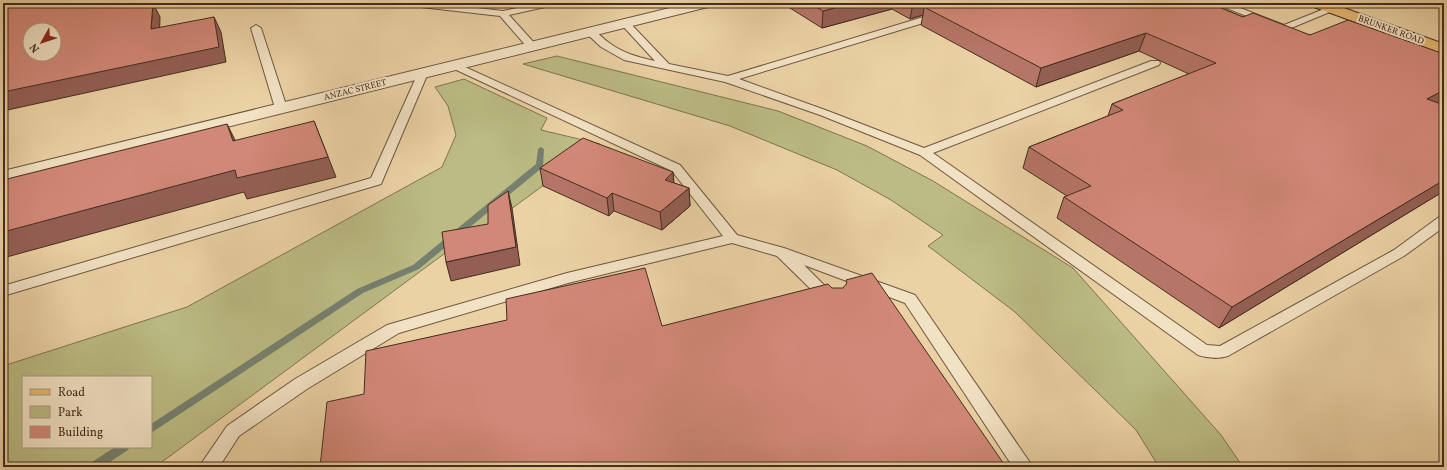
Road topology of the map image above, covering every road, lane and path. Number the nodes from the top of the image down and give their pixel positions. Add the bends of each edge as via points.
1 (412, 3) edge
2 (551, 3) edge
3 (707, 3) edge
4 (1219, 3) edge
5 (1316, 3) edge
6 (1332, 9) junction
7 (948, 12) edge
8 (503, 14) junction
9 (625, 23) junction
10 (256, 28) dead end
11 (590, 32) junction
12 (532, 46) junction
13 (1444, 49) edge
14 (1155, 63) dead end
15 (454, 65) junction
16 (666, 66) junction
17 (423, 73) junction
18 (728, 79) junction
19 (281, 108) junction
20 (924, 152) junction
21 (3, 177) edge
22 (1444, 220) edge
23 (732, 238) junction
24 (779, 251) junction
25 (3, 291) edge
26 (835, 304) edge
27 (208, 467) edge
28 (1024, 467) edge

1 - 8 lane
2 - 8 lane
3 - 9 street, ANZAC STREET
4 - 6 lane via 1284,28
5 - 6 main road, BRUNKER ROAD
6 - 13 main road, BRUNKER ROAD
7 - 18 lane
8 - 12 lane
9 - 11 street, ANZAC STREET
9 - 16 lane
10 - 19 lane
11 - 12 street, ANZAC STREET
11 - 16 lane via 605,45 628,58
12 - 15 street, ANZAC STREET
14 - 20 lane
15 - 17 street, ANZAC STREET
15 - 23 lane via 676,168
16 - 18 lane
17 - 19 street, ANZAC STREET
17 - 25 lane via 376,181
18 - 20 lane
19 - 21 street, ANZAC STREET
20 - 22 lane via 1204,350 1222,352 1398,253
23 - 24 lane
23 - 27 lane via 567,278 393,329 302,384 233,431
24 - 26 lane
24 - 28 lane via 910,299

